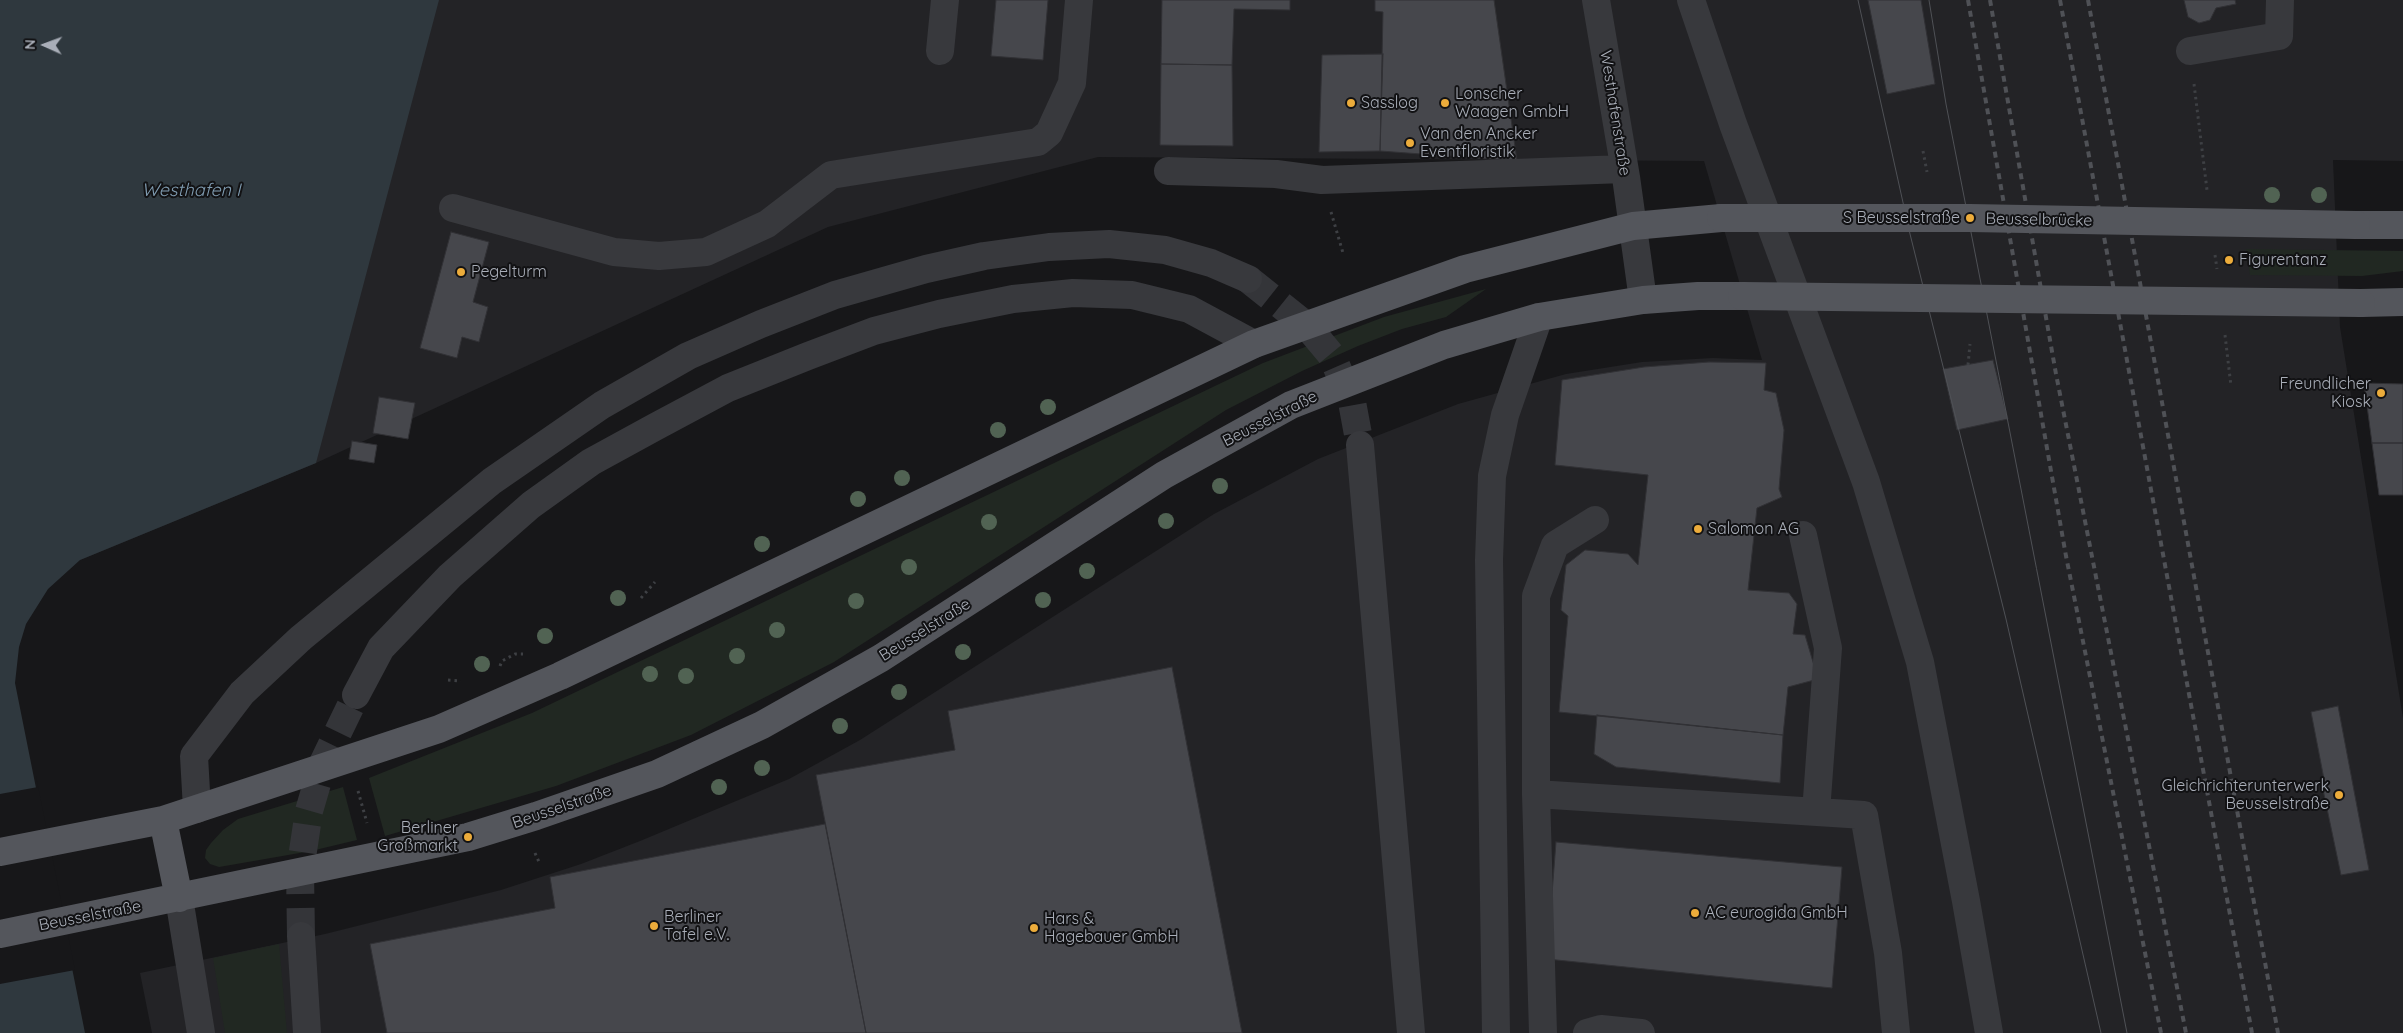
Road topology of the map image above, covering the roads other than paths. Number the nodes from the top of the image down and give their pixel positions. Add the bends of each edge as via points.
1 (945, 0) edge
2 (1079, 0) edge
3 (1596, 0) edge
4 (1691, 0) edge
5 (2280, 0) edge
6 (2190, 51) dead end
7 (940, 52) dead end
8 (1624, 168) junction
9 (1168, 172) dead end
10 (453, 208) dead end
11 (2403, 225) edge
12 (1633, 226) junction
13 (1248, 279) tunnel mouth
14 (1642, 300) junction
15 (2403, 302) edge
16 (1539, 317) junction
17 (1254, 344) junction
18 (1360, 444) tunnel mouth
19 (1595, 520) dead end
20 (1803, 535) dead end
21 (356, 695) tunnel mouth
22 (1536, 794) junction
23 (197, 809) junction
24 (1816, 812) junction
25 (164, 820) junction
26 (0, 852) edge
27 (179, 898) junction
28 (0, 934) edge
29 (301, 936) tunnel mouth
30 (201, 1033) edge
31 (307, 1033) edge
32 (1411, 1033) edge
33 (1496, 1033) edge
34 (1543, 1033) edge
35 (1587, 1033) edge
36 (1641, 1033) edge
37 (1896, 1033) edge
38 (1989, 1033) edge

1 - 7 street
2 - 10 street via 1072,83 1049,133 1038,142 831,175 767,224 706,252 659,256 614,252
3 - 8 street, Westhafenstraße
4 - 38 street via 1866,482 1920,662
5 - 6 street via 2279,36
8 - 9 street via 1322,180 1276,174
8 - 12 street, Westhafenstraße
11 - 12 main road, Beusselbrücke, bridge via 1970,218 1721,218
12 - 14 street
12 - 17 main road via 1465,269
13 - 23 street via 1211,263 1165,250 1109,244 1048,247 984,256 926,269 835,295 688,356 602,404 492,481 301,638 242,693 194,756
14 - 15 main road, Beusselstraße, bridge via 1742,296
14 - 16 main road, Beusselstraße
16 - 27 main road, Beusselstraße via 1444,345 1291,405 1164,475 881,658 762,725 657,774 468,837
16 - 33 street via 1505,415 1492,476 1489,560
17 - 21 street via 1189,309 1132,295 1073,293 1013,298 938,314 874,331 808,356 728,388 590,462 532,505 450,576 381,648
17 - 23 main road via 560,676 439,729
18 - 32 street
19 - 22 street via 1555,545 1536,596
20 - 24 street via 1828,648
22 - 24 street
22 - 34 street
23 - 25 main road
24 - 37 street via 1864,815 1888,954
25 - 26 main road
25 - 27 main road
27 - 28 main road, Beusselstraße
27 - 30 street
29 - 31 street
35 - 36 street via 1601,1029

